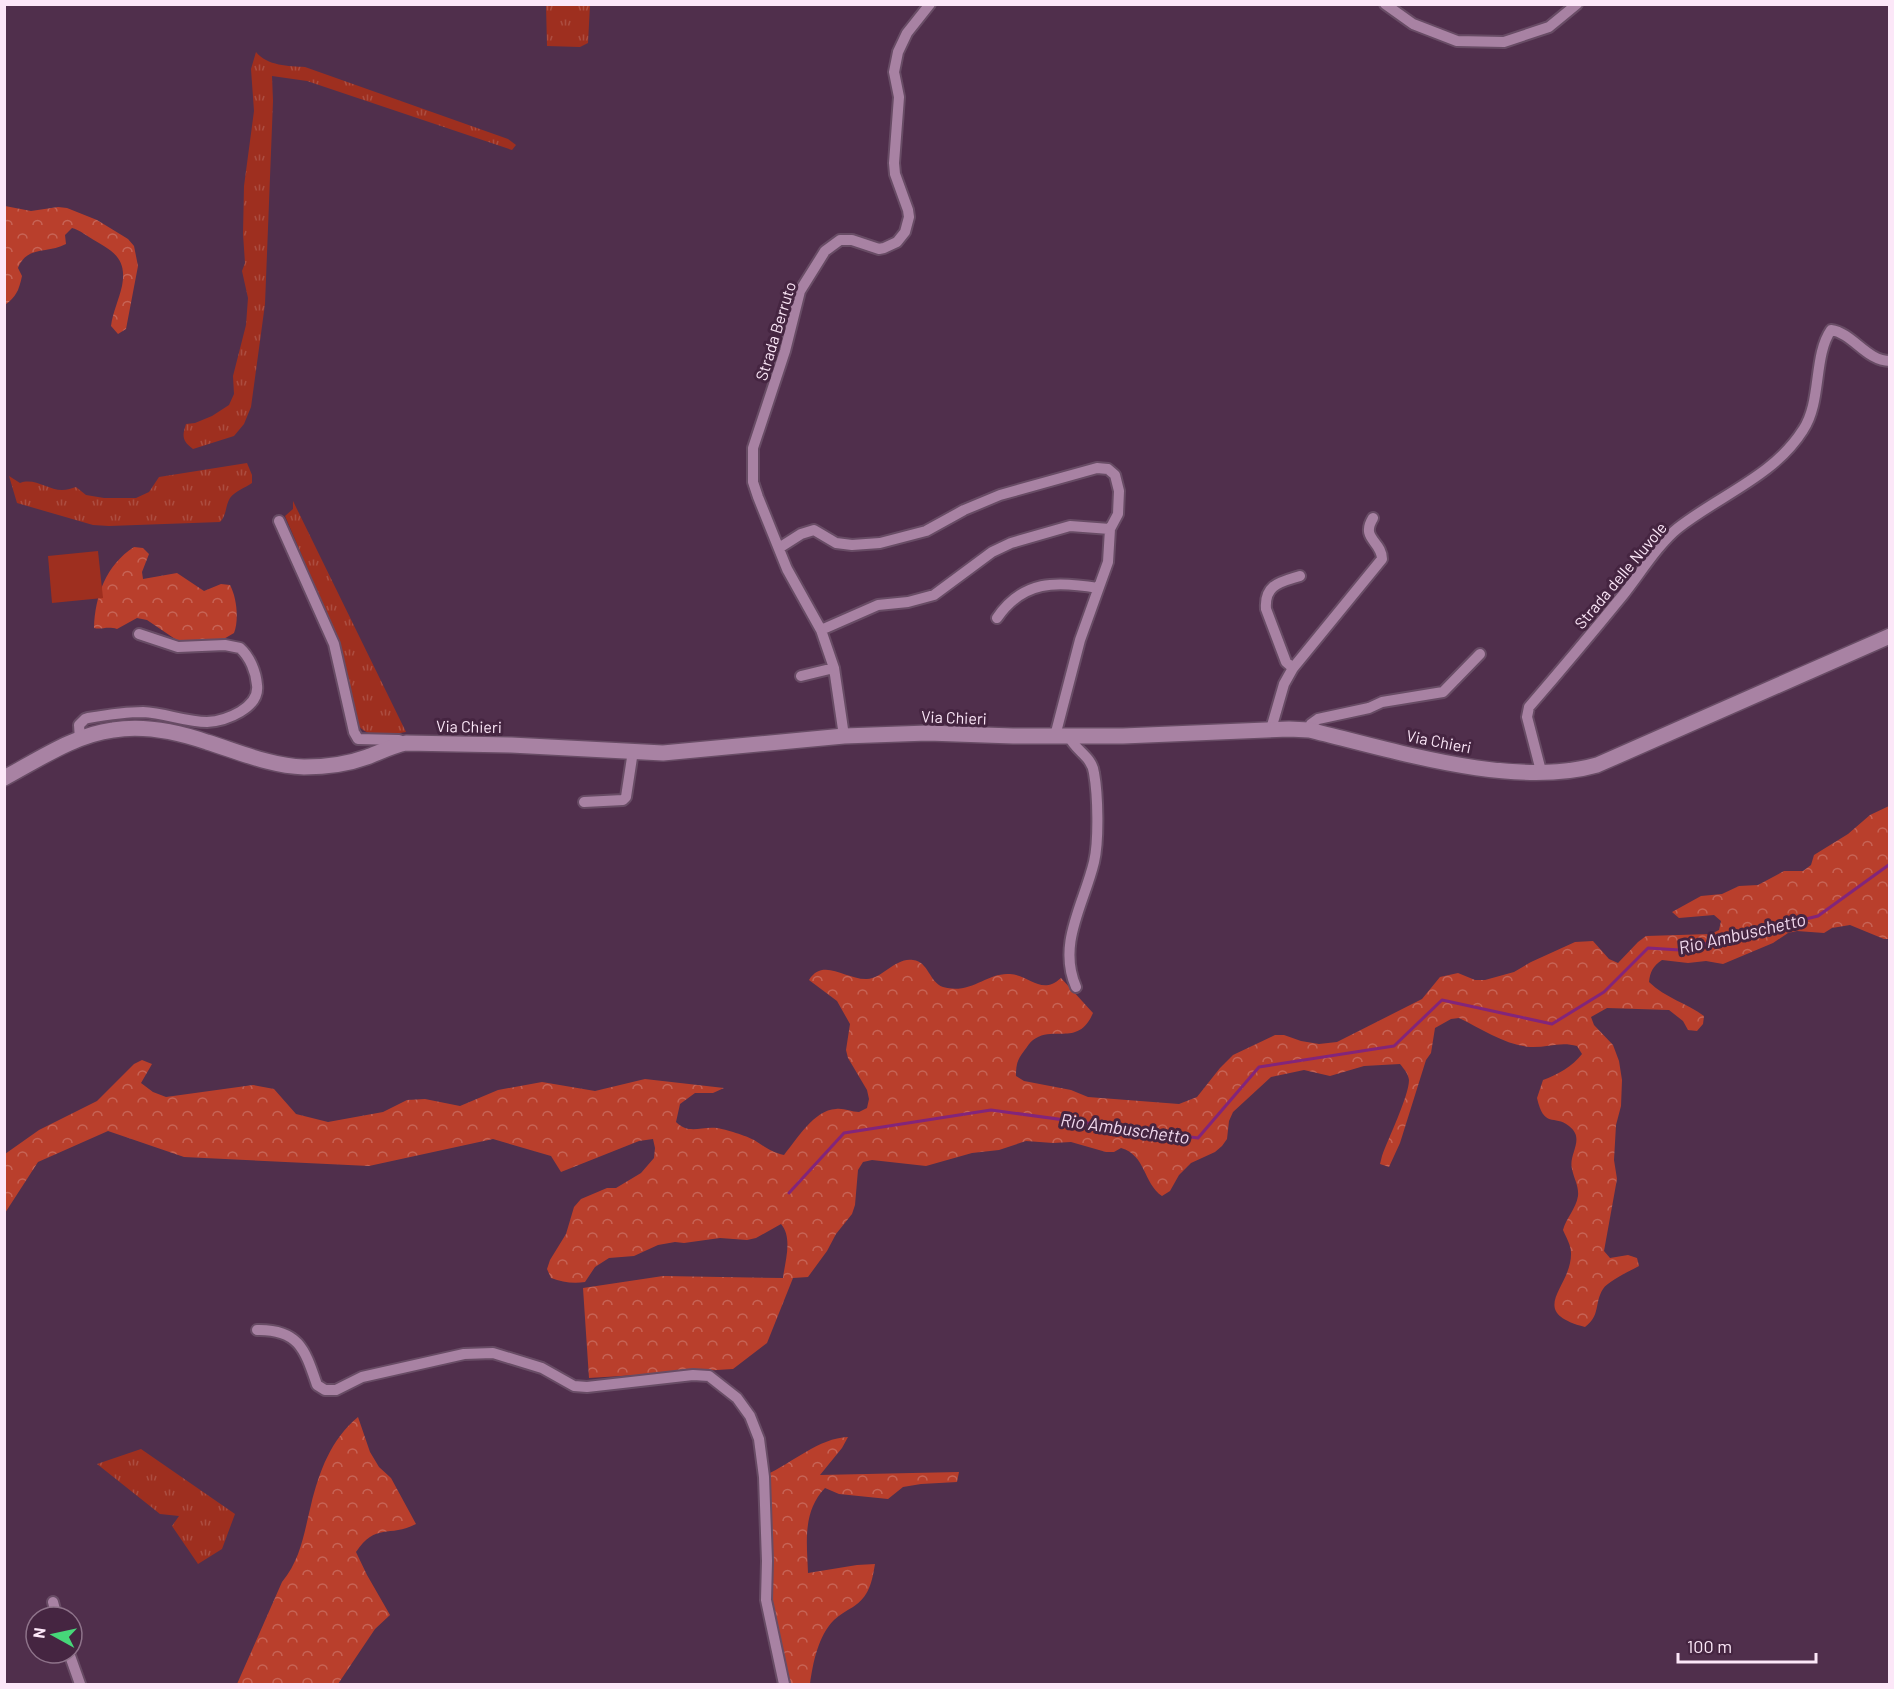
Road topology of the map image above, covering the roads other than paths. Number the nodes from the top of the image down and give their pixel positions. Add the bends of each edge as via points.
1 (930, 4) edge
2 (1385, 4) edge
3 (1577, 4) edge
4 (1890, 361) edge
5 (1373, 518) dead end
6 (279, 521) dead end
7 (1110, 529) junction
8 (779, 548) junction
9 (1300, 576) dead end
10 (1098, 588) junction
11 (997, 618) dead end
12 (821, 630) junction
13 (139, 634) dead end
14 (1890, 636) edge
15 (1480, 654) dead end
16 (834, 668) junction
17 (1293, 668) junction
18 (801, 676) dead end
19 (1271, 729) junction
20 (1309, 730) junction
21 (844, 736) junction
22 (1062, 736) junction
23 (80, 739) junction
24 (406, 743) junction
25 (633, 751) junction
26 (1541, 771) junction
27 (4, 778) edge
28 (584, 802) dead end
29 (1076, 987) dead end
30 (257, 1330) dead end
31 (52, 1602) dead end
32 (53, 1605) edge
33 (73, 1665) edge
34 (80, 1684) edge
35 (784, 1684) edge

1 - 8 street, Strada Berruto via 907,33 894,72 899,97 894,163 908,210 905,231 897,242 879,249 840,240 825,250 800,291 753,448 753,482
2 - 3 street via 1413,24 1457,41 1504,42 1549,27
4 - 26 street, Strada delle Nuvole via 1876,358 1839,331 1831,330 1804,429 1783,456 1678,529 1529,707 1527,717
5 - 17 street via 1368,530 1383,555 1380,564
6 - 24 street via 334,644 358,739
7 - 8 street via 1118,514 1119,490 1115,475 1097,468 999,495 916,534 852,545 836,543 814,530
7 - 10 street via 1108,562
7 - 12 street via 1070,526 1011,543 992,552 934,595 878,605
8 - 12 street, Strada Berruto
9 - 17 street via 1277,584 1265,600 1286,662
10 - 11 street via 1030,588 1004,607
10 - 22 street via 1080,640
12 - 16 street, Strada Berruto
13 - 23 street via 178,647 240,648 256,673 258,689 253,702 231,716 207,722 146,712 84,718 79,725
14 - 26 street, Via Chieri via 1597,765 1577,771
15 - 20 street via 1443,692 1318,719
16 - 18 street
16 - 21 street, Strada Berruto
17 - 19 street via 1284,684
19 - 20 street, Via Chieri
19 - 22 street, Via Chieri
20 - 26 street, Via Chieri via 1440,761 1501,771
21 - 22 street, Via Chieri
21 - 25 street, Via Chieri via 663,753
22 - 29 street via 1091,762 1094,773 1094,859 1069,944 1070,972
23 - 24 street, Via Chieri via 113,730 148,729 203,740 273,763 304,767 339,764
23 - 27 street, Via Chieri
24 - 25 street, Via Chieri
25 - 28 street via 623,800
30 - 35 street via 271,1329 296,1339 306,1352 317,1385 325,1390 336,1390 362,1377 464,1354 493,1353 542,1368 574,1386 709,1376 737,1398 759,1439 764,1477 766,1600
31 - 32 street
33 - 34 street

